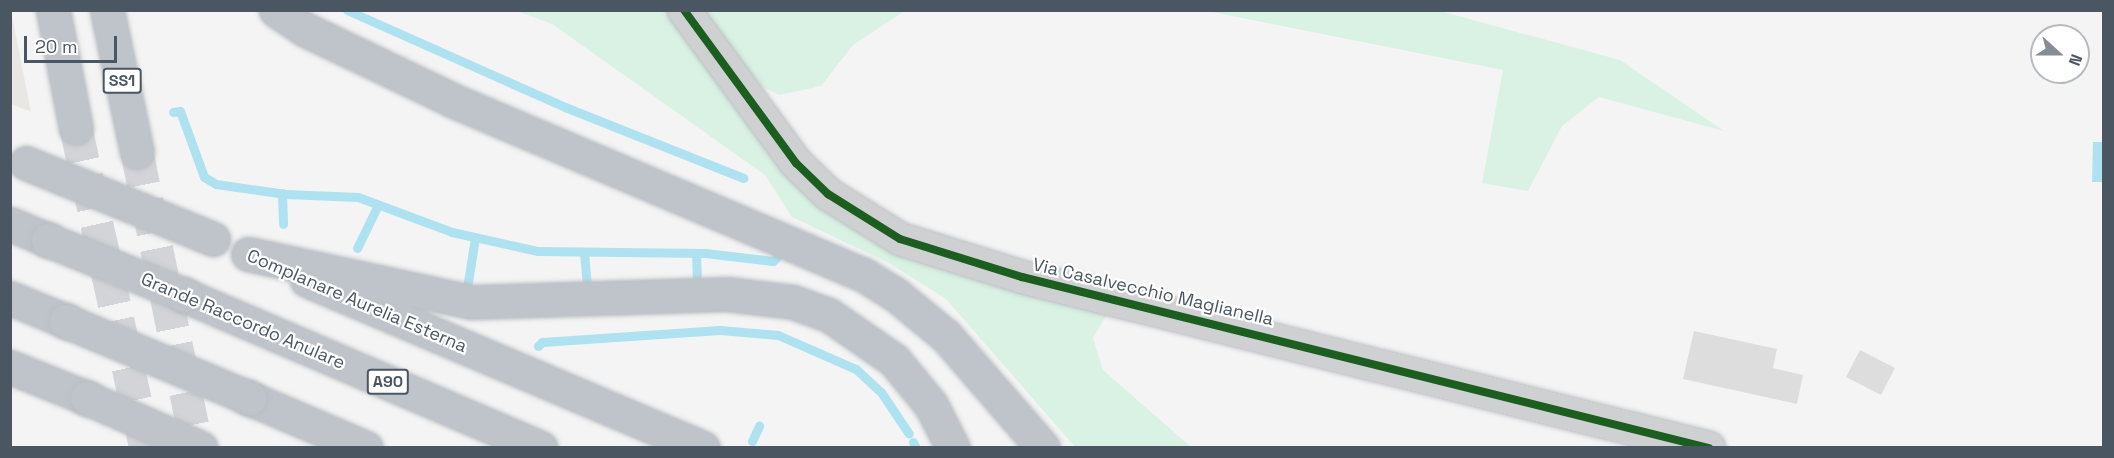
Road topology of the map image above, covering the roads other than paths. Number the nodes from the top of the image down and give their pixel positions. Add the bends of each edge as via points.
1 (106, 10) edge
2 (276, 10) edge
3 (684, 10) edge
4 (53, 14) edge
5 (76, 128) tunnel mouth
6 (136, 152) tunnel mouth
7 (18, 160) edge
8 (10, 225) edge
9 (248, 254) junction
10 (10, 298) edge
11 (20, 374) edge
12 (201, 447) edge
13 (366, 447) edge
14 (541, 447) edge
15 (703, 447) edge
16 (953, 447) edge
17 (1043, 447) edge
18 (1709, 447) edge

1 - 6 highway, SS1
2 - 17 highway via 304,29 454,101 864,275 896,294 946,336
3 - 18 street, Via Casalvecchio Maglianella via 796,163 828,194 900,239 1022,277
4 - 5 highway
7 - 9 highway, Complanare Aurelia Esterna, bridge
8 - 14 highway, Grande Raccordo Anulare / A90, bridge
9 - 15 highway, Complanare Aurelia Esterna
9 - 16 highway via 471,302 727,294 793,302 829,315 894,360 931,405
10 - 13 highway, bridge
11 - 12 highway, bridge

